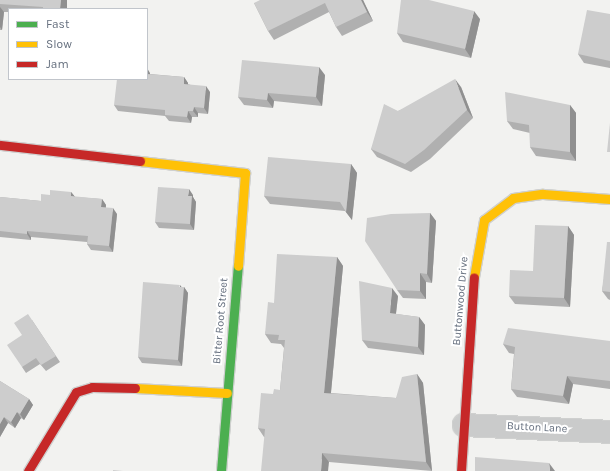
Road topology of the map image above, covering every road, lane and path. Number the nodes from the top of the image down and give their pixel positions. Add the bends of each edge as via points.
1 (0, 145) edge
2 (610, 199) edge
3 (227, 393) junction
4 (464, 424) junction
5 (610, 432) edge
6 (28, 471) edge
7 (221, 471) edge
8 (461, 471) edge

1 - 3 street, Bitter Root Street via 245,173
2 - 4 street, Buttonwood Drive via 543,194 513,198 484,220 475,263
3 - 6 street via 105,387 92,387 76,392
3 - 7 street, Bitter Root Street
4 - 5 street, Button Lane
4 - 8 street, Buttonwood Drive

